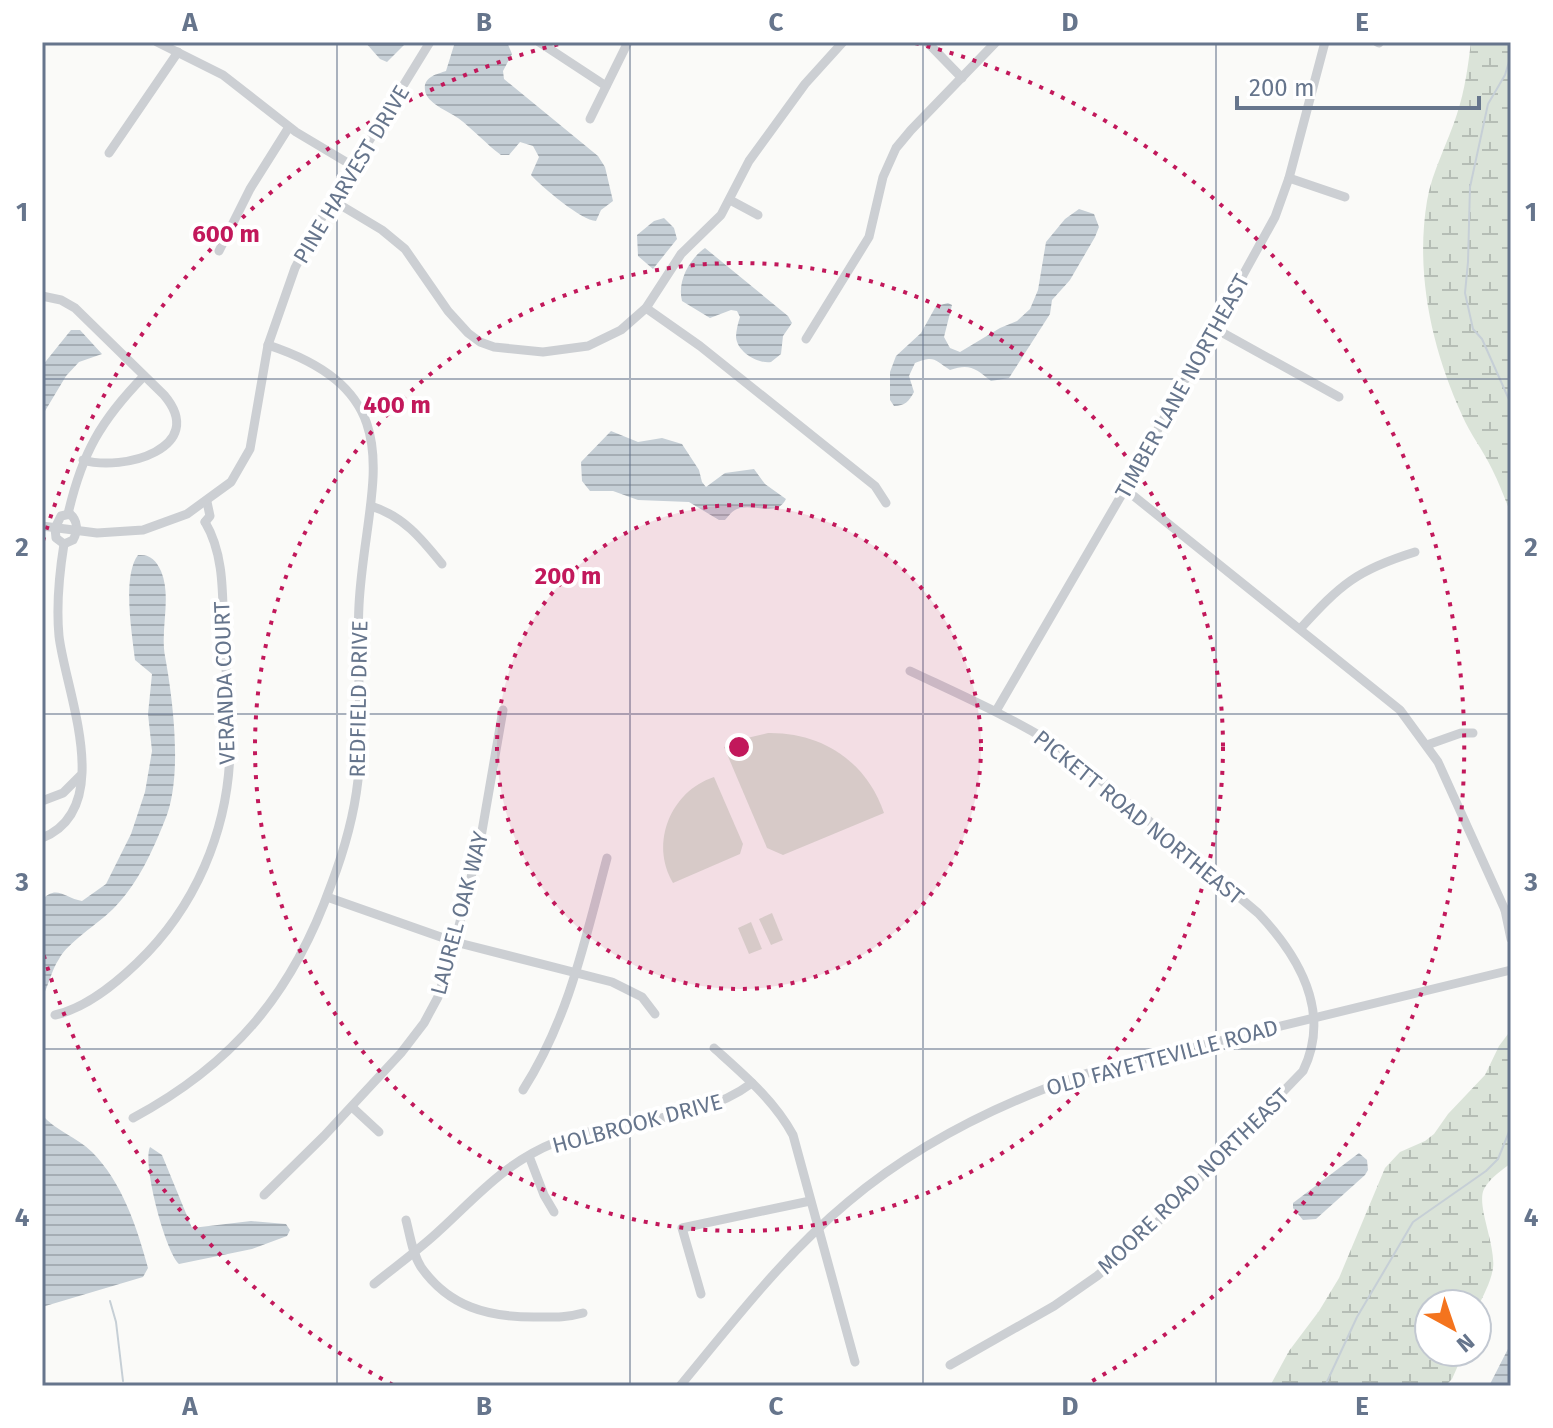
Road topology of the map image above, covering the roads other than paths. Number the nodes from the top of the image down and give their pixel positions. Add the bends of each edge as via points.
1 (157, 42) edge
2 (430, 42) edge
3 (539, 42) edge
4 (628, 42) edge
5 (843, 42) edge
6 (927, 42) edge
7 (996, 42) edge
8 (1325, 42) edge
9 (178, 52) junction
10 (962, 78) junction
11 (606, 86) junction
12 (590, 119) dead end
13 (289, 127) junction
14 (109, 153) dead end
15 (353, 166) junction
16 (1289, 178) junction
17 (1345, 197) dead end
18 (332, 200) junction
19 (730, 200) junction
20 (758, 215) dead end
21 (219, 251) dead end
22 (42, 296) edge
23 (646, 308) junction
24 (1214, 328) junction
25 (806, 339) dead end
26 (268, 345) junction
27 (144, 376) junction
28 (1339, 397) dead end
29 (83, 460) junction
30 (1125, 489) junction
31 (207, 502) junction
32 (886, 503) dead end
33 (371, 506) junction
34 (68, 514) junction
35 (187, 514) junction
36 (205, 522) junction
37 (42, 526) edge
38 (55, 528) junction
39 (76, 531) junction
40 (64, 544) junction
41 (1415, 552) dead end
42 (442, 564) dead end
43 (1300, 629) junction
44 (910, 671) dead end
45 (503, 710) dead end
46 (996, 711) junction
47 (1473, 733) dead end
48 (1427, 745) junction
49 (80, 776) junction
50 (42, 801) edge
51 (42, 838) edge
52 (607, 858) dead end
53 (327, 897) junction
54 (1508, 913) edge
55 (1511, 939) edge
56 (455, 942) junction
57 (1511, 970) edge
58 (577, 972) junction
59 (655, 1014) dead end
60 (55, 1015) dead end
61 (1313, 1017) junction
62 (714, 1048) dead end
63 (752, 1083) junction
64 (523, 1090) dead end
65 (352, 1107) junction
66 (133, 1118) dead end
67 (379, 1132) dead end
68 (529, 1156) junction
69 (264, 1195) dead end
70 (810, 1201) junction
71 (554, 1212) dead end
72 (406, 1220) dead end
73 (819, 1228) junction
74 (414, 1253) junction
75 (374, 1284) dead end
76 (701, 1294) dead end
77 (583, 1313) dead end
78 (855, 1362) dead end
79 (950, 1365) dead end
80 (680, 1386) edge

1 - 9 street
2 - 15 street, PINE HARVEST DRIVE
3 - 11 street
4 - 11 street
5 - 19 street via 759,147
6 - 10 street
7 - 10 street
8 - 16 street, TIMBER LANE NORTHEAST
9 - 13 street via 233,81
9 - 14 street
10 - 25 street via 896,148 883,177 869,237
11 - 12 street
13 - 15 street
13 - 21 street
15 - 18 street, PINE HARVEST DRIVE
16 - 17 street
16 - 24 street, TIMBER LANE NORTHEAST via 1275,217
18 - 23 street via 399,243 455,319 487,344 543,352 576,350 610,337
18 - 26 street, PINE HARVEST DRIVE via 295,268
19 - 20 street
19 - 23 street via 676,261
22 - 27 street via 75,308
23 - 32 street via 875,486
24 - 28 street
24 - 30 street, TIMBER LANE NORTHEAST
26 - 31 street, PINE HARVEST DRIVE via 250,449 231,482
26 - 33 street, REDFIELD DRIVE via 319,367 354,401 374,452
27 - 29 street via 108,416
27 - 29 street via 173,405 171,439 138,460
29 - 34 street
30 - 43 street
30 - 46 street, TIMBER LANE NORTHEAST
31 - 35 street, PINE HARVEST DRIVE
31 - 36 street, VERANDA COURT via 210,516
33 - 42 street via 404,522
33 - 53 street, REDFIELD DRIVE via 359,593 358,782
34 - 38 street via 58,518
34 - 39 street
35 - 36 street
35 - 39 street, PINE HARVEST DRIVE via 131,532
36 - 60 street, VERANDA COURT via 218,551 229,726 218,829 192,892 154,945 107,988
37 - 38 street, PINE HARVEST DRIVE
38 - 39 street, PINE HARVEST DRIVE
38 - 40 street via 56,538
39 - 40 street
40 - 49 street via 58,623 82,739
41 - 43 street via 1349,579
43 - 48 street via 1386,697
44 - 46 street, PICKETT ROAD NORTHEAST
45 - 56 street, LAUREL OAK WAY via 488,805
46 - 61 street, PICKETT ROAD NORTHEAST via 1071,755 1258,913 1308,984
47 - 48 street
48 - 54 street
49 - 50 street via 63,793
49 - 51 street via 69,817
52 - 58 street
53 - 56 street
53 - 66 street, REDFIELD DRIVE via 299,959 257,1023 202,1075
54 - 55 street
56 - 58 street
56 - 65 street, LAUREL OAK WAY via 424,1023
57 - 61 street, OLD FAYETTEVILLE ROAD
58 - 59 street via 634,992
58 - 64 street via 553,1038
61 - 73 street, OLD FAYETTEVILLE ROAD via 1036,1090 912,1156
61 - 79 street, MOORE ROAD NORTHEAST via 1311,1050 1303,1071 1151,1229 1054,1306
62 - 63 street
63 - 68 street, HOLBROOK DRIVE via 718,1103 576,1135
63 - 70 street via 793,1135
65 - 67 street
65 - 69 street, LAUREL OAK WAY
68 - 71 street
68 - 74 street, HOLBROOK DRIVE via 501,1172
70 - 73 street
70 - 76 street via 682,1228
72 - 74 street
73 - 78 street
73 - 80 street, OLD FAYETTEVILLE ROAD
74 - 75 street, HOLBROOK DRIVE
74 - 77 street via 453,1299 493,1316 567,1318

